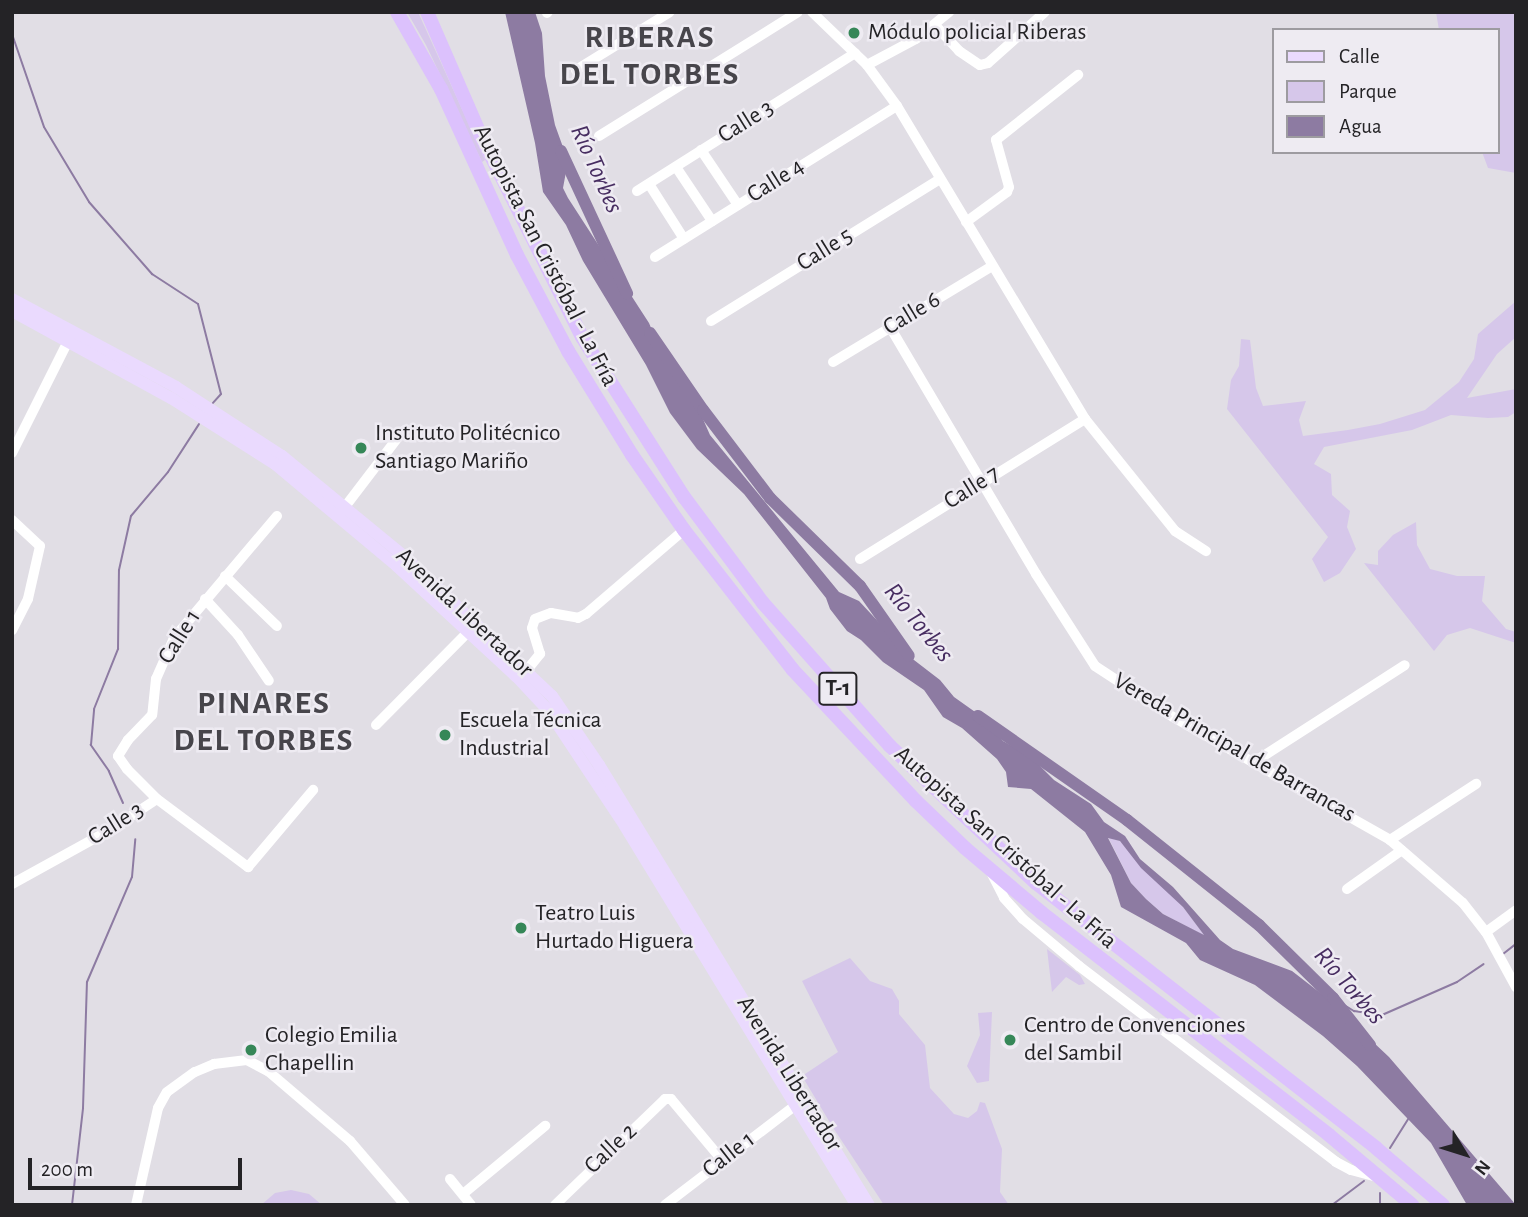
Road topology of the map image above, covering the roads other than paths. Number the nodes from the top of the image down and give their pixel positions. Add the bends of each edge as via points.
1 (397, 12) edge
2 (427, 12) edge
3 (670, 12) edge
4 (798, 12) edge
5 (812, 12) edge
6 (949, 12) edge
7 (1045, 12) edge
8 (934, 25) junction
9 (855, 53) junction
10 (867, 65) junction
11 (576, 70) dead end
12 (1078, 75) dead end
13 (897, 106) junction
14 (599, 136) dead end
15 (701, 150) junction
16 (676, 167) junction
17 (940, 178) junction
18 (649, 184) junction
19 (637, 191) dead end
20 (738, 205) junction
21 (712, 221) junction
22 (966, 222) junction
23 (684, 239) junction
24 (655, 257) dead end
25 (992, 266) junction
26 (12, 299) edge
27 (12, 311) edge
28 (710, 321) dead end
29 (890, 327) junction
30 (68, 341) junction
31 (833, 362) dead end
32 (1085, 419) junction
33 (402, 432) dead end
34 (12, 453) edge
35 (983, 481) junction
36 (342, 511) junction
37 (277, 516) dead end
38 (12, 520) edge
39 (684, 530) junction
40 (1206, 551) dead end
41 (860, 559) dead end
42 (225, 576) junction
43 (205, 598) junction
44 (277, 625) dead end
45 (12, 630) edge
46 (468, 632) junction
47 (1405, 664) dead end
48 (527, 670) junction
49 (269, 681) dead end
50 (376, 724) dead end
51 (1254, 762) junction
52 (1476, 784) dead end
53 (313, 790) dead end
54 (157, 799) junction
55 (1391, 840) junction
56 (1402, 850) junction
57 (12, 884) edge
58 (1347, 889) dead end
59 (1516, 910) edge
60 (1486, 932) junction
61 (1515, 984) edge
62 (799, 1102) junction
63 (545, 1126) dead end
64 (722, 1160) junction
65 (450, 1179) dead end
66 (463, 1194) junction
67 (564, 1195) junction
68 (136, 1205) edge
69 (405, 1205) edge
70 (471, 1205) edge
71 (555, 1205) edge
72 (573, 1205) edge
73 (665, 1205) edge
74 (856, 1205) edge
75 (869, 1205) edge
76 (1412, 1205) edge
77 (1443, 1205) edge

1 - 39 highway, Autopista San Cristóbal - La Fría / T-1 via 441,89 544,308 599,403
2 - 77 highway, Autopista San Cristóbal - La Fría / T-1 via 481,136 582,337 684,497 763,603 890,746 1036,883
3 - 11 street
4 - 14 street
5 - 9 street
6 - 8 street
7 - 8 street via 988,63 980,65
8 - 10 street
9 - 10 street
9 - 15 street, Calle 3
10 - 13 street
12 - 22 street via 996,140 1009,187
13 - 17 street
13 - 20 street, Calle 4
15 - 16 street, Calle 3
15 - 20 street
16 - 18 street, Calle 3
16 - 21 street
17 - 22 street
17 - 28 street, Calle 5
18 - 19 street, Calle 3
18 - 23 street
20 - 21 street, Calle 4
21 - 23 street, Calle 4
22 - 25 street
23 - 24 street, Calle 4
25 - 29 street, Calle 6
25 - 32 street
26 - 36 main road, Avenida Libertador via 176,387 282,456
27 - 30 main road, Avenida Libertador
29 - 31 street, Calle 6
29 - 35 street, Vereda Principal de Barrancas
30 - 34 street
30 - 36 main road, Avenida Libertador via 219,428
32 - 35 street, Calle 7
32 - 40 street via 1175,531
33 - 36 street
35 - 41 street, Calle 7
35 - 51 street, Vereda Principal de Barrancas via 1095,666
36 - 46 main road, Avenida Libertador
36 - 48 main road, Avenida Libertador
37 - 42 street, Calle 1
38 - 45 street via 40,546 28,599
39 - 48 street via 586,614 578,618 551,613 535,619 532,628 540,654
39 - 76 highway, Autopista San Cristóbal - La Fría / T-1 via 793,670 916,801 988,868
42 - 43 street, Calle 1
42 - 44 street
43 - 49 street
43 - 54 street, Calle 1 via 163,657 152,715 118,756
46 - 50 street
46 - 62 main road, Avenida Libertador via 548,710
47 - 51 street
48 - 62 main road, Avenida Libertador via 552,696 599,765
51 - 55 street, Vereda Principal de Barrancas
52 - 55 street
53 - 54 street, Calle 3 via 248,867
54 - 57 street, Calle 3
55 - 56 street, Vereda Principal de Barrancas
56 - 58 street
56 - 60 street, Vereda Principal de Barrancas via 1463,903
59 - 60 street
60 - 61 street, Vereda Principal de Barrancas
62 - 64 street, Calle 1
62 - 74 main road, Avenida Libertador
62 - 75 main road, Avenida Libertador
63 - 66 street
64 - 67 street, Calle 2 via 671,1099 662,1101
64 - 73 street, Calle 1
65 - 66 street
66 - 70 street
67 - 71 street, Calle 2
67 - 72 street
68 - 69 street via 158,1108 167,1092 195,1072 247,1060 268,1071 350,1141

